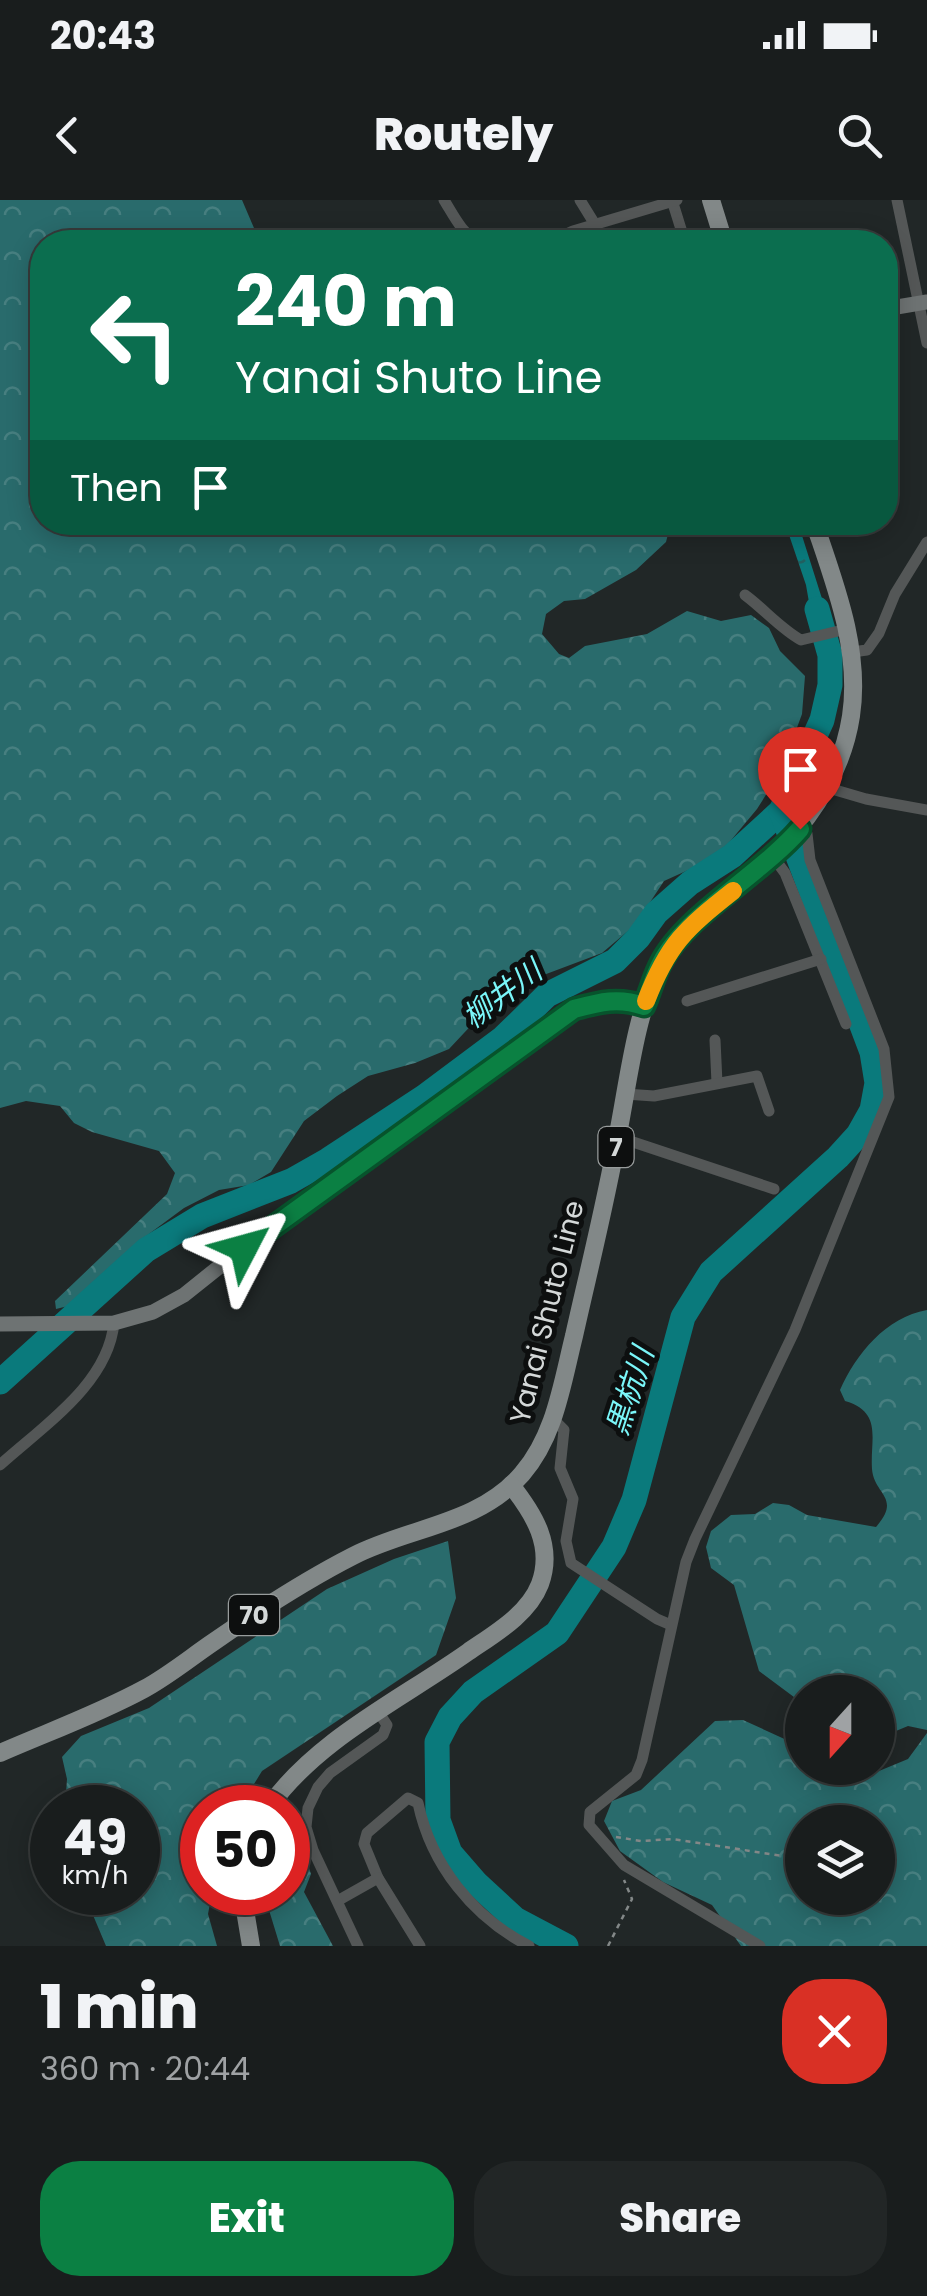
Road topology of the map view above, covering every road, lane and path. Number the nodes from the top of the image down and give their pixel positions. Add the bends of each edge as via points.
1 (444, 200) edge
2 (580, 200) edge
3 (674, 200) edge
4 (711, 200) edge
5 (897, 200) edge
6 (596, 226) junction
7 (464, 230) edge
8 (573, 230) edge
9 (682, 230) edge
10 (720, 230) edge
11 (923, 302) edge
12 (898, 307) edge
13 (927, 342) edge
14 (817, 535) edge
15 (927, 542) edge
16 (745, 595) dead end
17 (843, 630) junction
18 (852, 652) junction
19 (825, 787) junction
20 (927, 810) edge
21 (801, 828) junction
22 (778, 853) junction
23 (820, 959) junction
24 (687, 1001) dead end
25 (644, 1006) junction
26 (846, 1024) dead end
27 (714, 1040) dead end
28 (717, 1084) junction
29 (625, 1094) junction
30 (769, 1111) dead end
31 (618, 1137) junction
32 (774, 1189) dead end
33 (114, 1323) junction
34 (0, 1324) edge
35 (554, 1418) junction
36 (0, 1465) edge
37 (511, 1486) junction
38 (672, 1625) junction
39 (378, 1712) junction
40 (0, 1753) edge
41 (288, 1785) edge
42 (603, 1834) dead end
43 (785, 1856) edge
44 (614, 1857) junction
45 (378, 1878) junction
46 (339, 1900) junction
47 (245, 1915) edge
48 (250, 1946) edge
49 (358, 1946) edge
50 (420, 1946) edge
51 (529, 1946) edge
52 (608, 1946) edge
53 (760, 1946) edge

1 - 7 street
2 - 6 street
3 - 6 street
3 - 9 street
4 - 10 main road
5 - 11 street
6 - 8 street
11 - 12 main road
11 - 13 street
14 - 17 main road, Yanai Shuto Line / 7
15 - 18 street via 868,650
16 - 17 street via 801,640
17 - 18 main road, Yanai Shuto Line / 7
18 - 19 main road, Yanai Shuto Line / 7 via 851,717
19 - 20 street
19 - 21 main road, Yanai Shuto Line / 7
21 - 22 main road, Yanai Shuto Line / 7
21 - 38 street via 884,1049 888,1097 795,1330 694,1538
22 - 23 street
22 - 25 main road, Yanai Shuto Line / 7 via 678,939
23 - 24 street
23 - 26 street
25 - 29 main road, Yanai Shuto Line / 7
25 - 33 main road via 608,1000 574,1009 184,1295
27 - 28 street
28 - 29 street via 654,1096
28 - 30 street via 757,1076
29 - 31 main road, Yanai Shuto Line / 7
31 - 32 street
31 - 35 main road, Yanai Shuto Line / 7
33 - 34 main road
33 - 36 street via 105,1362 90,1384
35 - 37 main road, Yanai Shuto Line / 7 via 538,1454
35 - 38 street via 564,1430 560,1468 573,1500 566,1542 572,1564
37 - 39 main road via 540,1527 545,1566 528,1605
37 - 40 main road, 70 via 469,1513 358,1553 300,1584 146,1688
38 - 44 street via 636,1775 590,1812 589,1825
39 - 41 main road via 307,1762
39 - 46 street via 387,1725 383,1734 330,1773 308,1808 306,1827
42 - 43 path
44 - 52 path via 632,1899
44 - 53 street
45 - 46 street
45 - 50 street
45 - 51 street via 364,1844 367,1833 408,1798 418,1803 431,1850 455,1885
46 - 49 street
47 - 48 main road

